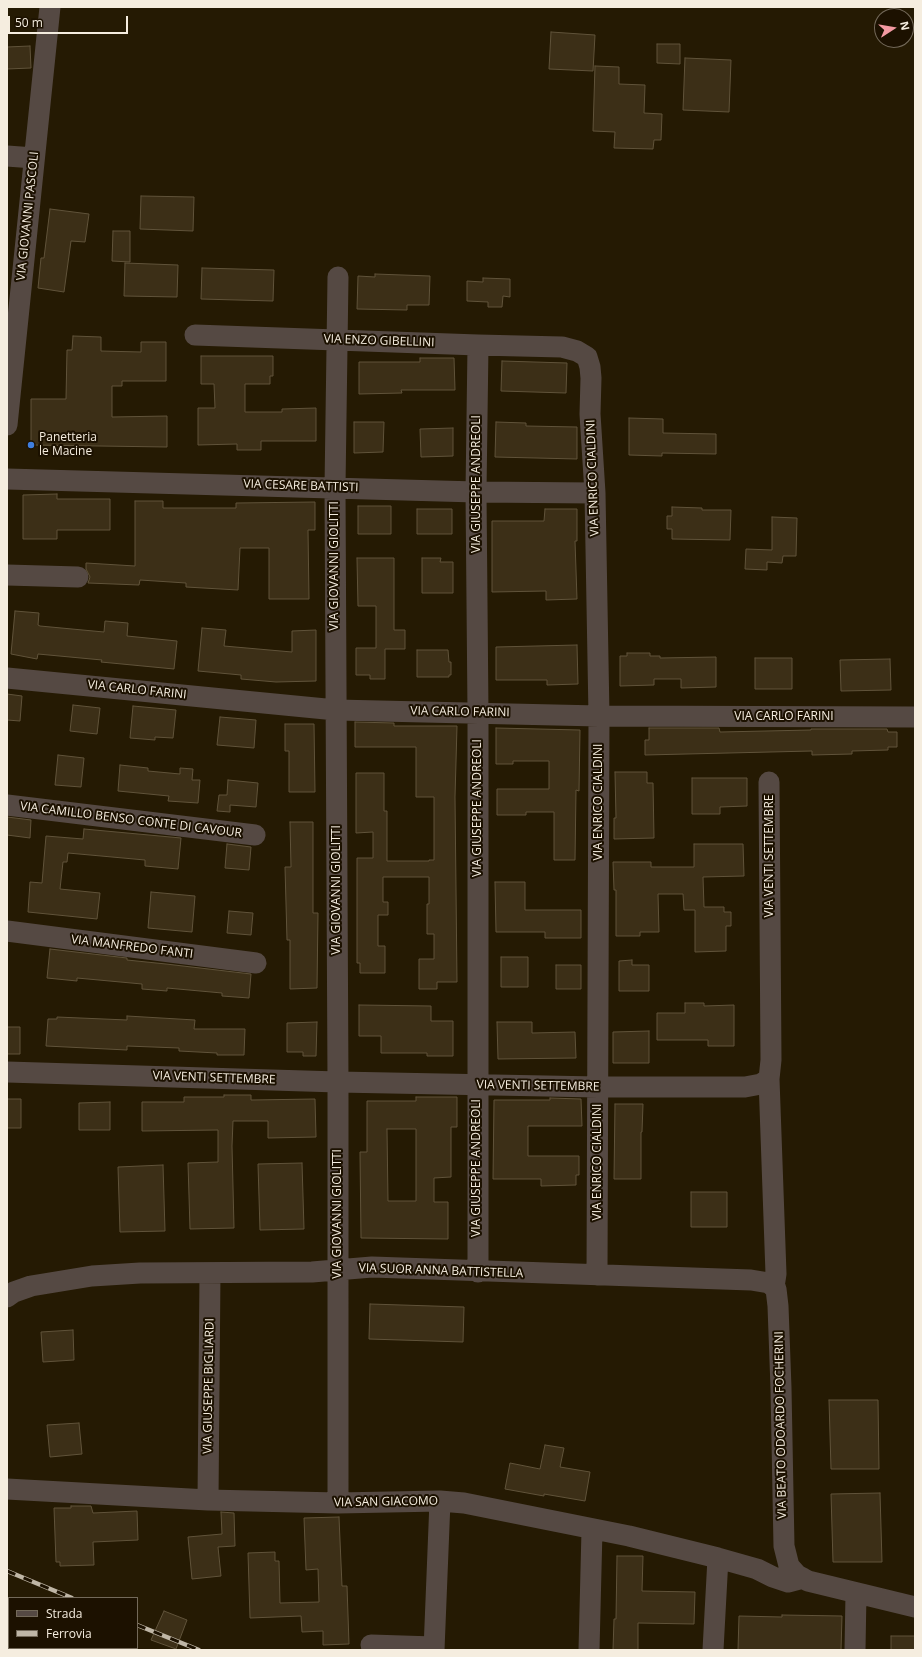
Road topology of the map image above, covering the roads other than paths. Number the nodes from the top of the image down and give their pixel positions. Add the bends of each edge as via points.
1 (50, 7) edge
2 (7, 156) edge
3 (34, 158) junction
4 (338, 277) dead end
5 (195, 335) dead end
6 (336, 340) junction
7 (478, 345) junction
8 (562, 347) joint
9 (10, 371) edge
10 (7, 425) edge
11 (7, 479) edge
12 (335, 487) junction
13 (476, 492) junction
14 (595, 493) junction
15 (7, 575) edge
16 (78, 577) dead end
17 (7, 678) edge
18 (336, 710) junction
19 (478, 713) junction
20 (599, 716) junction
21 (915, 717) edge
22 (769, 782) dead end
23 (7, 805) edge
24 (255, 835) dead end
25 (7, 931) edge
26 (256, 962) dead end
27 (7, 1072) edge
28 (769, 1079) junction
29 (338, 1082) junction
30 (477, 1085) junction
31 (598, 1087) junction
32 (338, 1270) junction
33 (478, 1272) junction
34 (210, 1273) junction
35 (597, 1275) junction
36 (7, 1281) edge
37 (31, 1286) junction
38 (775, 1288) junction
39 (7, 1297) edge
40 (7, 1489) edge
41 (208, 1500) junction
42 (440, 1501) junction
43 (338, 1503) junction
44 (592, 1530) junction
45 (718, 1558) junction
46 (787, 1560) junction
47 (757, 1569) junction
48 (803, 1578) junction
49 (856, 1593) junction
50 (915, 1607) edge
51 (371, 1645) dead end
52 (434, 1648) edge
53 (589, 1650) edge
54 (713, 1650) edge
55 (855, 1650) edge

1 - 3 street, VIA GIOVANNI PASCOLI
2 - 3 street
3 - 9 street, VIA GIOVANNI PASCOLI
4 - 6 street, VIA GIOVANNI GIOLITTI
5 - 6 street, VIA ENZO GIBELLINI
6 - 7 street, VIA ENZO GIBELLINI
6 - 12 street, VIA GIOVANNI GIOLITTI
7 - 8 street, VIA ENZO GIBELLINI
7 - 13 street, VIA GIUSEPPE ANDREOLI
8 - 14 street, VIA ENRICO CIALDINI via 587,357 590,367
9 - 10 street, VIA GIOVANNI PASCOLI
11 - 12 street, VIA CESARE BATTISTI
12 - 13 street, VIA CESARE BATTISTI
12 - 18 street, VIA GIOVANNI GIOLITTI
13 - 14 street, VIA CESARE BATTISTI
13 - 19 street, VIA GIUSEPPE ANDREOLI
14 - 20 street, VIA ENRICO CIALDINI
15 - 16 street
17 - 18 street, VIA CARLO FARINI
18 - 19 street, VIA CARLO FARINI
18 - 29 street, VIA GIOVANNI GIOLITTI
19 - 20 street, VIA CARLO FARINI
19 - 30 street, VIA GIUSEPPE ANDREOLI
20 - 21 street, VIA CARLO FARINI
20 - 31 street, VIA ENRICO CIALDINI
22 - 28 street, VIA VENTI SETTEMBRE
23 - 24 street, VIA CAMILLO BENSO CONTE DI CAVOUR
25 - 26 street, VIA MANFREDO FANTI
27 - 29 street, VIA VENTI SETTEMBRE
28 - 31 street, VIA VENTI SETTEMBRE via 761,1084 745,1087
28 - 38 street, VIA BEATO ODOARDO FOCHERINI
29 - 30 street, VIA VENTI SETTEMBRE
29 - 32 street, VIA GIOVANNI GIOLITTI
30 - 31 street, VIA VENTI SETTEMBRE
30 - 33 street, VIA GIUSEPPE ANDREOLI
31 - 35 street, VIA ENRICO CIALDINI
32 - 33 street, VIA SUOR ANNA BATTISTELLA via 372,1267
32 - 34 street, VIA SUOR ANNA BATTISTELLA
32 - 43 street, VIA GIOVANNI GIOLITTI
33 - 35 street, VIA SUOR ANNA BATTISTELLA
34 - 37 street, VIA SUOR ANNA BATTISTELLA via 92,1276
34 - 41 street, VIA GIUSEPPE BIGLIARDI
35 - 38 street, VIA SUOR ANNA BATTISTELLA via 764,1281
36 - 37 street
37 - 39 street
38 - 46 street, VIA BEATO ODOARDO FOCHERINI via 781,1388 784,1546
40 - 41 street, VIA SAN GIACOMO
41 - 43 street, VIA SAN GIACOMO
42 - 43 street, VIA SAN GIACOMO
42 - 44 street, VIA SAN GIACOMO via 464,1503
42 - 52 street
44 - 45 street, VIA SAN GIACOMO via 629,1536
44 - 53 street
45 - 47 street, VIA SAN GIACOMO
45 - 54 street
46 - 47 street
46 - 48 street, VIA SAN GIACOMO via 789,1566
47 - 48 street, VIA SAN GIACOMO via 788,1582
48 - 49 street, VIA SAN GIACOMO
49 - 50 street, VIA SAN GIACOMO
49 - 55 street
51 - 52 street

